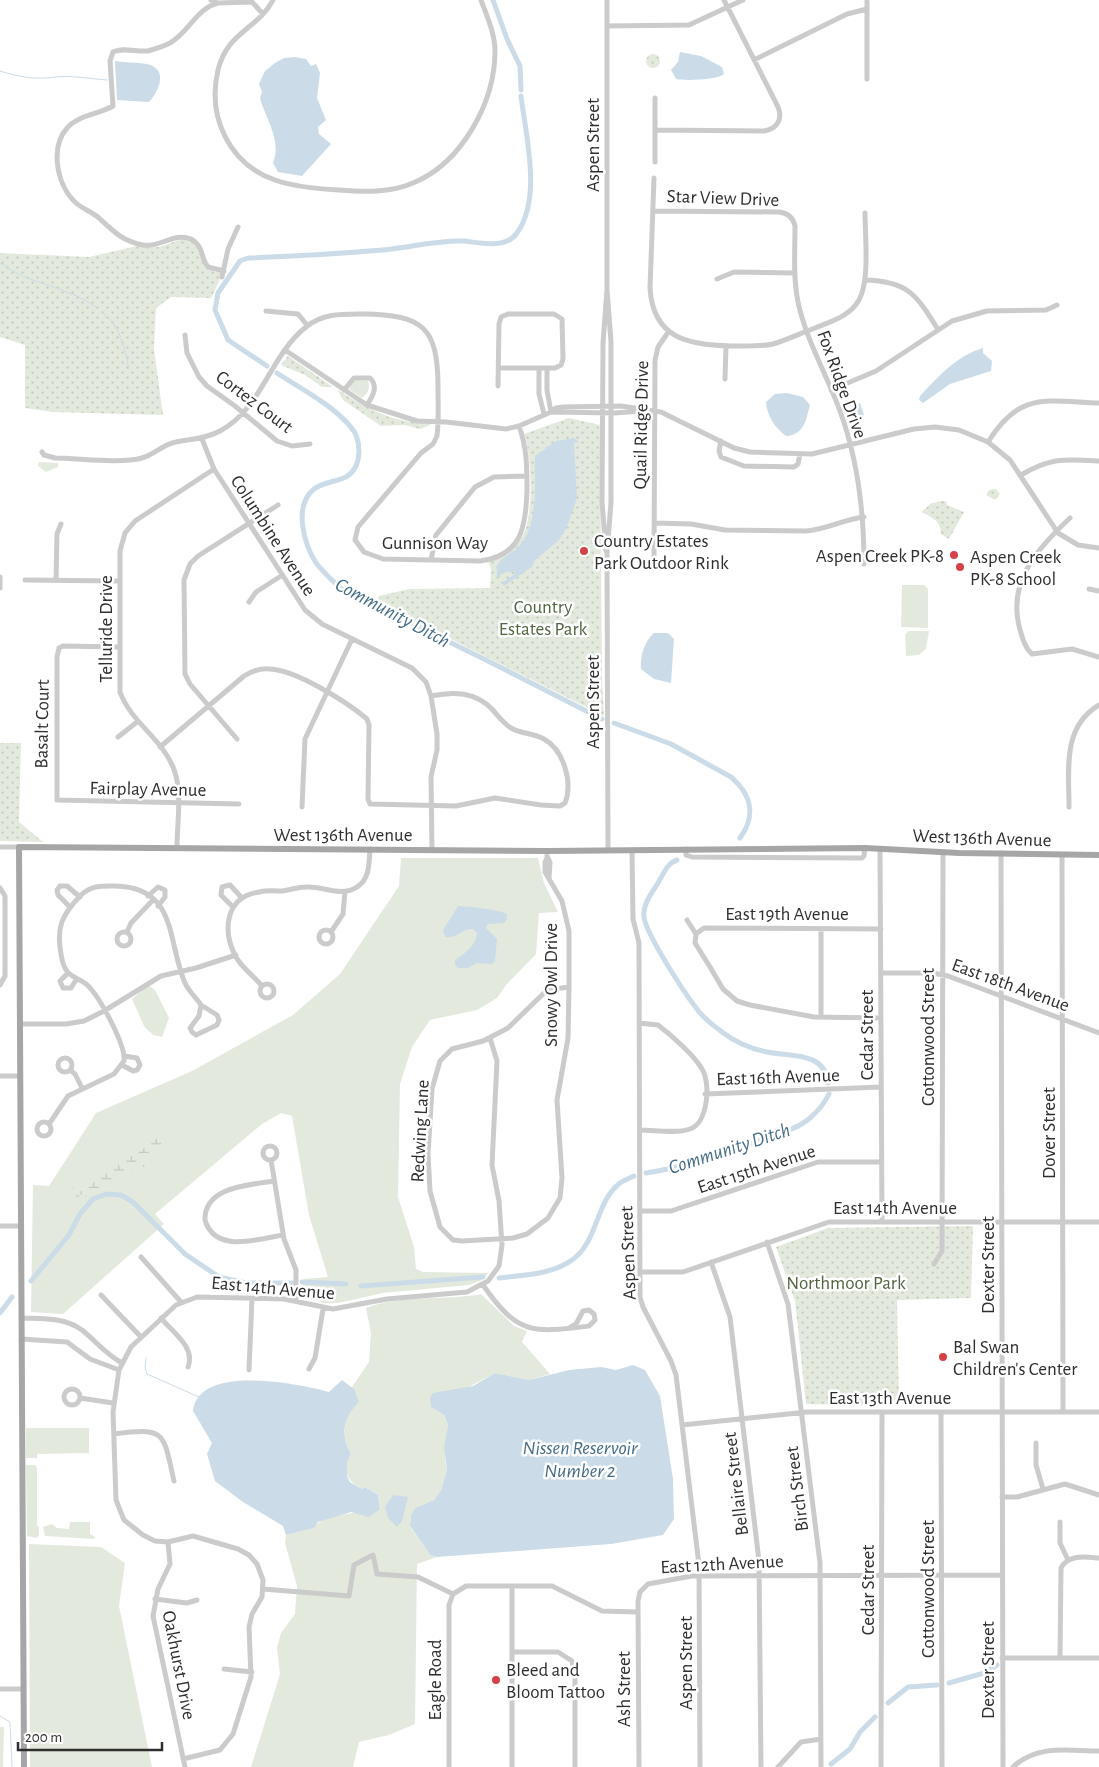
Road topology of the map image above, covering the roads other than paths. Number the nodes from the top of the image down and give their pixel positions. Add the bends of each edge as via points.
1 (211, 0) edge
2 (273, 0) edge
3 (481, 0) edge
4 (607, 0) edge
5 (724, 0) edge
6 (743, 0) edge
7 (868, 0) edge
8 (218, 3) junction
9 (728, 8) junction
10 (868, 9) junction
11 (263, 14) junction
12 (607, 26) junction
13 (754, 60) junction
14 (867, 79) dead end
15 (655, 98) dead end
16 (655, 130) junction
17 (655, 162) dead end
18 (654, 178) dead end
19 (653, 211) junction
20 (795, 211) dead end
21 (865, 214) dead end
22 (791, 216) junction
23 (238, 227) dead end
24 (795, 273) junction
25 (717, 279) dead end
26 (865, 280) junction
27 (607, 290) junction
28 (1057, 305) dead end
29 (266, 311) dead end
30 (307, 325) junction
31 (937, 328) junction
32 (669, 331) junction
33 (808, 331) junction
34 (185, 335) dead end
35 (726, 346) junction
36 (285, 350) junction
37 (499, 368) junction
38 (539, 368) junction
39 (547, 368) junction
40 (725, 378) dead end
41 (498, 386) dead end
42 (344, 390) junction
43 (831, 390) junction
44 (547, 395) junction
45 (540, 396) junction
46 (1099, 403) edge
47 (367, 405) junction
48 (611, 406) junction
49 (603, 410) junction
50 (645, 410) junction
51 (654, 411) junction
52 (243, 412) junction
53 (551, 412) junction
54 (611, 413) junction
55 (544, 414) junction
56 (438, 422) junction
57 (519, 426) junction
58 (202, 439) junction
59 (721, 441) junction
60 (988, 442) junction
61 (310, 444) dead end
62 (849, 445) junction
63 (42, 452) dead end
64 (800, 454) junction
65 (1099, 461) edge
66 (214, 470) junction
67 (1022, 475) junction
68 (527, 476) junction
69 (278, 505) dead end
70 (864, 517) junction
71 (1070, 518) dead end
72 (654, 523) junction
73 (61, 524) dead end
74 (249, 524) junction
75 (1056, 531) junction
76 (1099, 548) edge
77 (607, 554) junction
78 (431, 560) junction
79 (654, 562) dead end
80 (864, 564) dead end
81 (281, 576) junction
82 (0, 577) edge
83 (25, 580) dead end
84 (56, 580) junction
85 (119, 581) junction
86 (0, 588) edge
87 (1089, 589) dead end
88 (1099, 591) edge
89 (249, 602) dead end
90 (352, 639) junction
91 (119, 647) junction
92 (1099, 657) edge
93 (326, 692) junction
94 (431, 696) junction
95 (208, 705) junction
96 (1099, 705) edge
97 (137, 722) junction
98 (118, 737) dead end
99 (237, 739) dead end
100 (160, 747) junction
101 (55, 802) joint
102 (177, 803) junction
103 (239, 804) dead end
104 (431, 806) junction
105 (302, 807) dead end
106 (1069, 807) dead end
107 (0, 847) edge
108 (19, 847) junction
109 (177, 847) junction
110 (880, 848) junction
111 (370, 849) junction
112 (432, 850) junction
113 (608, 850) junction
114 (632, 850) junction
115 (943, 853) junction
116 (1001, 853) junction
117 (547, 854) junction
118 (1062, 855) junction
119 (1099, 855) edge
120 (0, 888) edge
121 (345, 892) junction
122 (148, 896) junction
123 (80, 897) junction
124 (242, 898) junction
125 (153, 900) junction
126 (158, 906) junction
127 (232, 906) junction
128 (70, 907) junction
129 (687, 920) dead end
130 (821, 928) junction
131 (881, 929) junction
132 (127, 932) dead end
133 (331, 932) dead end
134 (696, 934) junction
135 (236, 955) junction
136 (181, 971) junction
137 (68, 973) junction
138 (881, 973) junction
139 (942, 974) junction
140 (76, 980) junction
141 (0, 985) edge
142 (262, 986) dead end
143 (568, 987) junction
144 (1002, 996) junction
145 (201, 1005) junction
146 (104, 1012) junction
147 (821, 1018) junction
148 (881, 1018) junction
149 (1063, 1019) junction
150 (639, 1023) junction
151 (20, 1024) junction
152 (1099, 1033) edge
153 (490, 1038) junction
154 (124, 1056) junction
155 (122, 1065) junction
156 (70, 1070) dead end
157 (0, 1076) edge
158 (20, 1076) junction
159 (881, 1087) junction
160 (82, 1088) junction
161 (705, 1094) junction
162 (50, 1124) dead end
163 (640, 1130) junction
164 (271, 1160) dead end
165 (882, 1162) junction
166 (274, 1181) junction
167 (640, 1212) junction
168 (882, 1222) junction
169 (942, 1222) junction
170 (1002, 1222) junction
171 (1063, 1222) junction
172 (1099, 1222) edge
173 (0, 1226) edge
174 (21, 1226) junction
175 (283, 1235) junction
176 (502, 1238) junction
177 (767, 1242) junction
178 (141, 1257) dead end
179 (711, 1262) junction
180 (934, 1264) dead end
181 (640, 1272) junction
182 (483, 1285) junction
183 (101, 1294) dead end
184 (252, 1298) junction
185 (296, 1301) junction
186 (180, 1302) junction
187 (323, 1308) junction
188 (21, 1318) junction
189 (161, 1318) junction
190 (569, 1328) junction
191 (141, 1337) junction
192 (21, 1339) junction
193 (122, 1363) junction
194 (188, 1367) dead end
195 (309, 1369) dead end
196 (119, 1370) junction
197 (249, 1370) dead end
198 (80, 1398) dead end
199 (114, 1403) junction
200 (801, 1412) junction
201 (882, 1412) junction
202 (942, 1412) junction
203 (1002, 1412) junction
204 (1063, 1412) junction
205 (1099, 1412) edge
206 (742, 1419) junction
207 (682, 1425) junction
208 (114, 1434) junction
209 (1036, 1443) dead end
210 (174, 1481) dead end
211 (1043, 1489) junction
212 (1099, 1494) edge
213 (1002, 1497) junction
214 (1060, 1522) dead end
215 (168, 1542) junction
216 (1099, 1558) edge
217 (1068, 1560) junction
218 (760, 1575) junction
219 (821, 1575) junction
220 (882, 1575) junction
221 (942, 1575) junction
222 (1002, 1575) junction
223 (700, 1576) junction
224 (512, 1586) junction
225 (263, 1589) junction
226 (453, 1594) junction
227 (155, 1599) junction
228 (197, 1600) dead end
229 (638, 1612) junction
230 (512, 1652) junction
231 (1002, 1658) junction
232 (1060, 1658) junction
233 (1099, 1658) edge
234 (224, 1669) dead end
235 (252, 1672) junction
236 (0, 1689) edge
237 (24, 1689) junction
238 (821, 1740) junction
239 (1099, 1751) edge
240 (183, 1759) junction
241 (24, 1767) edge
242 (185, 1767) edge
243 (448, 1767) edge
244 (512, 1767) edge
245 (575, 1767) edge
246 (638, 1767) edge
247 (700, 1767) edge
248 (761, 1767) edge
249 (778, 1767) edge
250 (821, 1767) edge
251 (881, 1767) edge
252 (942, 1767) edge
253 (1003, 1767) edge
254 (1013, 1767) edge

1 - 8 street
2 - 11 street
3 - 11 street via 493,38 494,63 488,92 470,132 451,158 427,177 405,187 372,192 277,181 250,167 231,148 215,110 217,72 233,39
4 - 12 street, Aspen Street
5 - 9 street
6 - 9 street
7 - 10 street
8 - 11 street via 252,2
8 - 23 street via 206,7 182,36 166,45 148,51 113,52 110,61 113,106 69,126 57,159 63,182 72,198 115,234 149,245 188,238 200,246 208,267 223,274 228,249
9 - 12 street via 684,26
9 - 13 street
10 - 13 street via 847,14
10 - 14 street
12 - 27 street, Aspen Street
13 - 16 street via 779,110 779,122 773,128 764,131
15 - 16 street
16 - 17 street
18 - 19 street
19 - 22 street, Star View Drive via 779,212
19 - 32 street via 650,297 659,319
20 - 22 street
21 - 26 street
22 - 24 street, Fox Ridge Drive via 795,226
24 - 25 street via 734,272
24 - 33 street, Fox Ridge Drive via 798,302
26 - 31 street via 891,282 905,288 922,304
26 - 33 street via 861,297 848,313
27 - 48 street, Aspen Street
27 - 49 street, Aspen Street
28 - 31 street via 1046,310 976,313
29 - 30 street via 298,314
30 - 36 street
30 - 56 street via 342,314 393,315 417,324 432,341 437,355
31 - 43 street via 881,368
32 - 35 street via 694,344
32 - 51 street, Quail Ridge Drive via 656,353
33 - 35 street via 772,344
33 - 43 street, Fox Ridge Drive
34 - 52 street, Cortez Court via 187,353 199,377
35 - 40 street
36 - 42 street
36 - 52 street
37 - 38 street
37 - 39 street via 499,324 502,317 508,314 554,314 564,322 564,359 558,367
37 - 41 street
38 - 39 street
38 - 45 street
39 - 44 street
42 - 47 street
42 - 47 street via 354,378 370,378 374,390
43 - 62 street, Fox Ridge Drive
44 - 45 street
44 - 53 street
45 - 55 street
46 - 60 street via 1043,401 1026,404 1005,418
47 - 56 street via 408,420
48 - 49 street
48 - 50 street
48 - 54 street, Aspen Street
49 - 53 street via 563,406
49 - 54 street
49 - 77 street, Aspen Street via 602,502
50 - 51 street
50 - 54 street
51 - 59 street via 670,415
51 - 72 street, Quail Ridge Drive
52 - 58 street via 225,429
52 - 61 street, Cortez Court via 283,444
53 - 55 street
54 - 77 street, Aspen Street via 611,502
55 - 57 street
56 - 57 street via 498,428
56 - 78 street, Gunnison Way via 435,440 358,527 353,538 359,548 377,558
57 - 68 street, Gunnison Way via 527,452
58 - 63 street via 176,442 134,459 54,458
58 - 66 street, Columbine Avenue
59 - 64 street via 750,452
59 - 64 street via 720,457 744,466 794,467
60 - 62 street via 958,430 935,427
60 - 67 street
62 - 64 street
62 - 70 street, Fox Ridge Drive
65 - 67 street via 1058,459 1042,463
66 - 74 street, Columbine Avenue
66 - 85 street, Telluride Drive via 131,524 121,544
67 - 75 street
68 - 78 street via 494,477 475,487 436,535
68 - 78 street, Gunnison Way via 525,524 509,550 487,560
69 - 74 street
70 - 72 street via 806,531 724,530 691,524
70 - 80 street, Fox Ridge Drive
71 - 75 street
72 - 79 street, Quail Ridge Drive
73 - 84 street via 56,534
74 - 81 street, Columbine Avenue
74 - 95 street via 198,556 185,574 183,666 187,680
75 - 76 street via 1078,545
75 - 92 street via 1032,559 1019,588 1018,619 1027,648 1036,655 1072,649
77 - 113 street, Aspen Street
81 - 89 street via 256,592
81 - 90 street, Columbine Avenue via 309,615
82 - 86 street
83 - 84 street
84 - 85 street
85 - 91 street, Telluride Drive
87 - 88 street
90 - 93 street
90 - 94 street, Columbine Avenue via 412,668 426,682
91 - 97 street, Telluride Drive via 120,692
91 - 101 street, Basalt Court via 57,646
93 - 95 street via 285,672 264,669 244,676
93 - 104 street via 367,719 370,804
93 - 105 street via 305,739
94 - 104 street, Columbine Avenue via 437,734
94 - 104 street via 455,693 470,696 485,703 514,730 549,742 564,763 565,803 560,806 542,805 496,798 463,805
95 - 99 street
95 - 100 street
96 - 106 street via 1082,719 1070,742
97 - 98 street
97 - 100 street, Telluride Drive
100 - 102 street, Telluride Drive via 176,773
101 - 102 street, Fairplay Avenue
102 - 103 street, Fairplay Avenue
102 - 109 street, Telluride Drive
104 - 112 street, Columbine Avenue
107 - 108 street, West 136th Avenue
108 - 109 main road, West 136th Avenue
108 - 151 main road
109 - 111 main road, West 136th Avenue
110 - 114 main road, West 136th Avenue
110 - 115 main road, West 136th Avenue
110 - 131 street, Cedar Street
111 - 112 main road, West 136th Avenue
111 - 121 street via 365,880
112 - 117 main road, West 136th Avenue
113 - 114 main road, West 136th Avenue
113 - 117 main road, West 136th Avenue
114 - 150 street, Aspen Street via 633,919 639,943
115 - 116 main road, West 136th Avenue
115 - 139 street, Cottonwood Street
116 - 118 main road, West 136th Avenue
116 - 144 street, Dexter Street
117 - 143 street, Snowy Owl Drive via 545,872 563,901 569,930
118 - 119 main road, West 136th Avenue
118 - 149 street, Dover Street
120 - 141 street via 5,896 5,976
121 - 124 street via 302,887 259,892
121 - 133 street via 343,914
122 - 123 street via 134,886 101,886 93,887
122 - 125 street
122 - 126 street via 158,887 165,890 165,898
123 - 128 street
123 - 128 street via 67,886 60,886 58,895
124 - 127 street
124 - 127 street via 230,885 222,887 221,895
125 - 126 street
125 - 132 street via 131,923
126 - 136 street via 167,916
127 - 135 street via 228,926
128 - 137 street via 60,929 61,954
129 - 134 street
130 - 131 street, East 19th Avenue
130 - 134 street, East 19th Avenue via 704,928
130 - 147 street
131 - 138 street, Cedar Street
134 - 147 street via 695,943 732,998 750,1005
135 - 136 street
135 - 142 street
136 - 145 street via 188,990
136 - 146 street via 150,982
137 - 140 street
137 - 140 street via 60,981 63,988 70,988
138 - 139 street, East 18th Avenue
138 - 148 street, Cedar Street
139 - 144 street, East 18th Avenue
139 - 169 street, Cottonwood Street
140 - 146 street via 91,989
143 - 153 street, Redwing Lane via 545,992 515,1023
143 - 176 street, Snowy Owl Drive via 568,1038 557,1094 562,1178 560,1198 552,1214 537,1229 519,1237
144 - 149 street, East 18th Avenue
144 - 170 street, Dexter Street
145 - 145 street via 217,1015 219,1022 196,1035 190,1028 199,1016
146 - 151 street via 78,1022
146 - 154 street via 123,1047
147 - 148 street
148 - 159 street, Cedar Street
149 - 152 street, East 18th Avenue
149 - 171 street, Dover Street
150 - 161 street via 658,1025 701,1067
150 - 163 street, Aspen Street
151 - 158 main road
153 - 176 street via 497,1061 492,1165
153 - 176 street, Redwing Lane via 452,1049 440,1061 432,1089 428,1154 430,1191 440,1227 450,1238 462,1241
154 - 155 street
154 - 155 street via 137,1058 140,1065 133,1071
155 - 160 street via 114,1074
156 - 160 street
157 - 158 street
158 - 174 main road
159 - 161 street, East 16th Avenue
159 - 165 street, Cedar Street
160 - 162 street via 63,1102
161 - 163 street via 704,1116 696,1126 687,1130
163 - 167 street, Aspen Street
164 - 166 street
165 - 167 street, East 15th Avenue via 818,1162 674,1210
165 - 168 street, Cedar Street
166 - 175 street
166 - 175 street via 225,1191 209,1205 205,1220 214,1235 229,1242
167 - 181 street, Aspen Street
168 - 169 street, East 14th Avenue
168 - 177 street, East 14th Avenue via 824,1223
169 - 170 street, East 14th Avenue
169 - 180 street, Cottonwood Street via 942,1252
170 - 171 street, East 14th Avenue
170 - 203 street, Dexter Street
171 - 172 street, East 14th Avenue
171 - 204 street, Dover Street
173 - 174 street
174 - 188 main road
175 - 185 street via 296,1270
176 - 182 street via 499,1266
177 - 179 street, East 14th Avenue
177 - 200 street, Birch Street via 788,1304
178 - 186 street
179 - 181 street, East 14th Avenue via 683,1272
179 - 206 street, Bellaire Street via 730,1317
181 - 207 street, Aspen Street via 643,1307 676,1375
182 - 187 street, East 14th Avenue via 467,1292 387,1298 339,1309
182 - 190 street via 498,1306 517,1322 539,1330
183 - 191 street
184 - 185 street, East 14th Avenue
184 - 186 street, East 14th Avenue via 197,1296
184 - 197 street
185 - 187 street, East 14th Avenue
186 - 189 street, East 14th Avenue
187 - 195 street via 315,1358
188 - 192 main road
188 - 193 street via 66,1322
189 - 191 street, East 14th Avenue
189 - 194 street via 188,1348
190 - 190 street via 592,1325 594,1314 589,1310 583,1311 576,1324
191 - 193 street, East 14th Avenue
192 - 196 street via 67,1342 94,1361
192 - 237 main road
193 - 196 street, East 14th Avenue
196 - 199 street, East 14th Avenue
198 - 199 street
199 - 208 street, East 14th Avenue
200 - 201 street, East 13th Avenue
200 - 206 street, East 13th Avenue
200 - 219 street, Birch Street
201 - 202 street, East 13th Avenue
201 - 220 street, Cedar Street
202 - 203 street, East 13th Avenue
202 - 221 street, Cottonwood Street
203 - 204 street, East 13th Avenue
203 - 213 street, Dexter Street
204 - 205 street, East 13th Avenue
206 - 207 street, East 13th Avenue
206 - 218 street, Bellaire Street
207 - 223 street, Aspen Street
208 - 210 street via 143,1430 159,1435 165,1444
208 - 215 street, East 14th Avenue via 116,1500 121,1516 148,1539
209 - 211 street via 1036,1465
211 - 212 street via 1071,1485
211 - 213 street via 1017,1497
213 - 222 street, Dexter Street
214 - 217 street via 1060,1543
215 - 225 street via 193,1536 244,1552 259,1567
215 - 227 street, Oakhurst Drive via 170,1564
216 - 217 street
217 - 232 street via 1060,1573
218 - 219 street, East 12th Avenue
218 - 223 street, East 12th Avenue
218 - 248 street, Bellaire Street
219 - 220 street, East 12th Avenue
219 - 238 street, Birch Street
220 - 221 street, East 12th Avenue
220 - 251 street, Cedar Street
221 - 222 street, East 12th Avenue
221 - 252 street, Cottonwood Street
222 - 231 street, Dexter Street
223 - 229 street, East 12th Avenue via 648,1584 640,1592
223 - 247 street, Aspen Street
224 - 226 street via 466,1586
224 - 229 street via 552,1586 602,1611
224 - 230 street
225 - 226 street via 349,1596 354,1565 373,1555 377,1574 418,1577
225 - 235 street via 249,1624
226 - 243 street, Eagle Road via 449,1604
227 - 228 street via 187,1603
227 - 240 street, Oakhurst Drive via 153,1616
229 - 246 street, Ash Street
230 - 244 street
230 - 245 street via 558,1652 572,1661 575,1677
231 - 232 street
231 - 253 street, Dexter Street
232 - 233 street
234 - 235 street
235 - 240 street via 229,1741 213,1753
236 - 237 street
237 - 241 main road
238 - 249 street via 801,1742
238 - 250 street, Birch Street
239 - 254 street via 1036,1752
240 - 242 street, Oakhurst Drive

